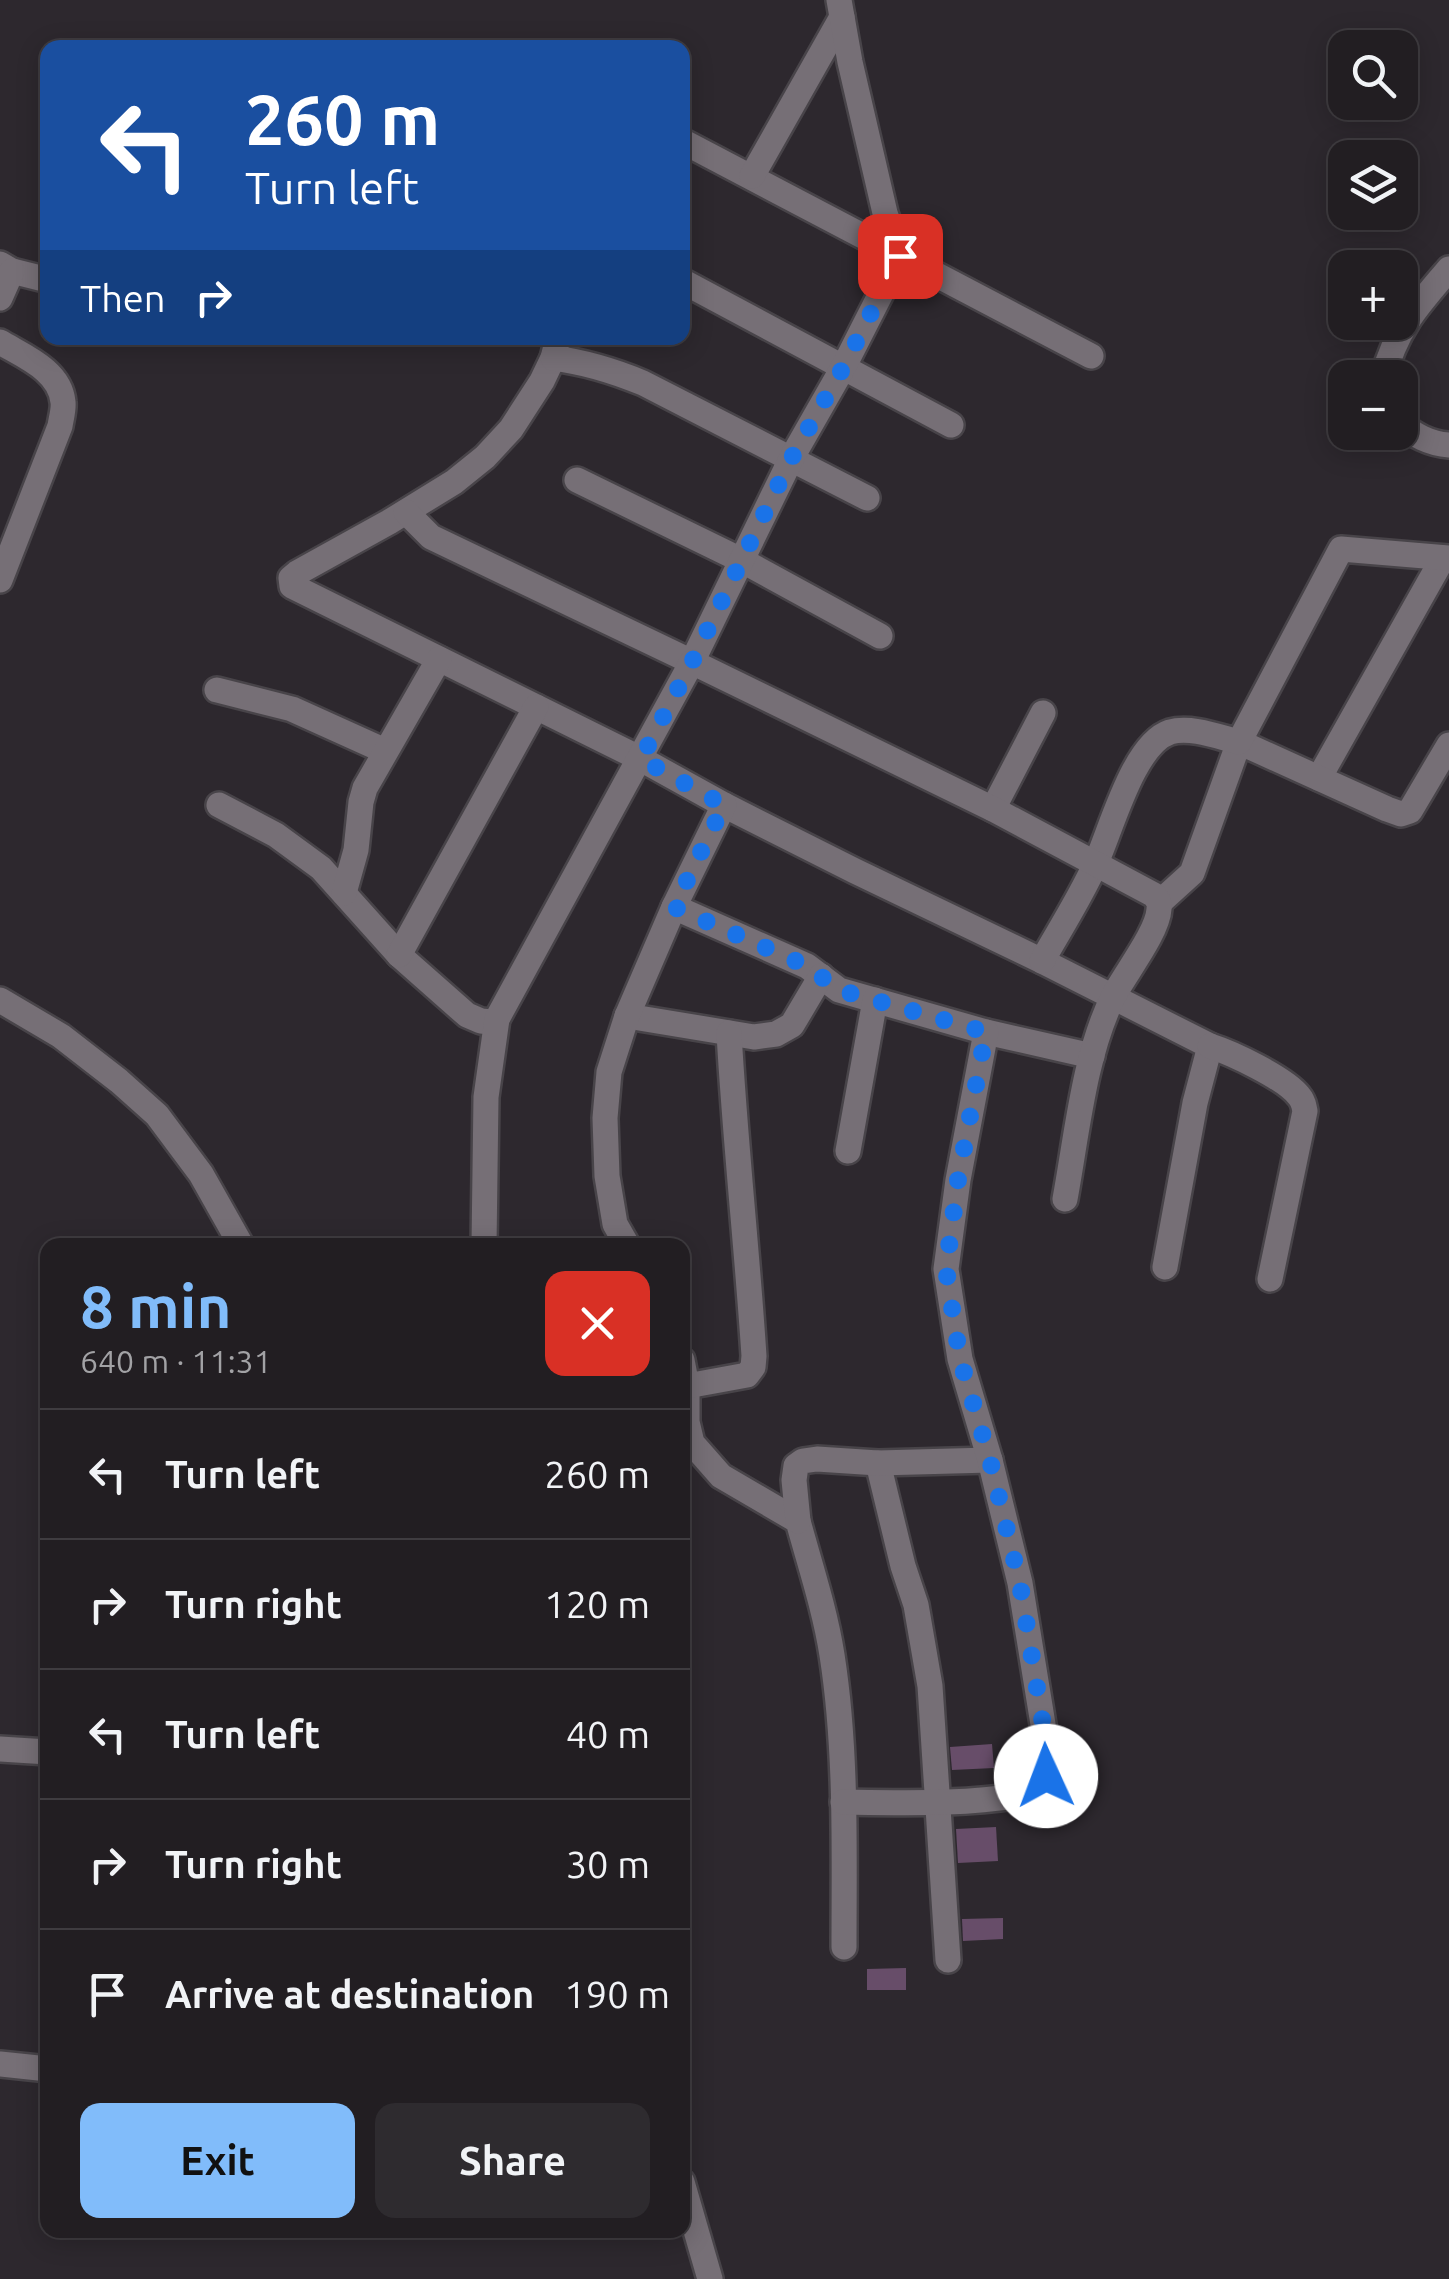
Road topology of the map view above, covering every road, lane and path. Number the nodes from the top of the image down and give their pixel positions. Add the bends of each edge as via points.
1 (840, 9) edge
2 (690, 146) edge
3 (752, 176) junction
4 (900, 256) junction
5 (6, 267) edge
6 (1449, 270) edge
7 (40, 274) edge
8 (690, 285) edge
9 (0, 298) edge
10 (0, 342) edge
11 (556, 348) edge
12 (1091, 356) dead end
13 (1388, 360) edge
14 (844, 366) junction
15 (951, 424) dead end
16 (1418, 436) edge
17 (1449, 445) edge
18 (791, 459) junction
19 (577, 480) dead end
20 (867, 498) dead end
21 (406, 512) junction
22 (1446, 558) edge
23 (742, 560) junction
24 (0, 580) edge
25 (880, 636) dead end
26 (439, 659) junction
27 (692, 662) junction
28 (217, 690) dead end
29 (536, 706) junction
30 (1043, 713) dead end
31 (1239, 742) junction
32 (1449, 745) edge
33 (385, 751) junction
34 (641, 759) junction
35 (1319, 778) junction
36 (219, 805) dead end
37 (724, 805) junction
38 (992, 809) junction
39 (1095, 865) junction
40 (344, 892) junction
41 (1160, 902) junction
42 (674, 907) junction
43 (400, 955) junction
44 (1042, 961) junction
45 (821, 976) junction
46 (1114, 996) junction
47 (0, 1000) edge
48 (875, 1000) junction
49 (627, 1016) junction
50 (497, 1020) junction
51 (986, 1032) junction
52 (729, 1033) junction
53 (1210, 1046) junction
54 (1092, 1056) junction
55 (848, 1151) dead end
56 (1065, 1198) dead end
57 (238, 1238) edge
58 (484, 1238) edge
59 (623, 1238) edge
60 (1165, 1266) dead end
61 (1270, 1278) dead end
62 (690, 1391) edge
63 (690, 1435) edge
64 (990, 1460) junction
65 (878, 1463) junction
66 (798, 1521) junction
67 (0, 1749) edge
68 (40, 1752) edge
69 (844, 1802) junction
70 (939, 1803) junction
71 (844, 1948) dead end
72 (948, 1960) dead end
73 (0, 2064) edge
74 (40, 2068) edge
75 (690, 2210) edge
76 (710, 2279) edge

1 - 3 street
1 - 4 street
2 - 3 street
3 - 4 street
4 - 12 street
4 - 14 street
5 - 7 street
5 - 9 street
6 - 13 street via 1408,317
8 - 14 street
10 - 24 street via 40,365 64,404
11 - 18 street
11 - 21 street via 542,381 485,456
14 - 15 street
14 - 18 street
16 - 17 street
18 - 20 street
18 - 23 street
19 - 23 street
21 - 26 street via 291,582
21 - 27 street via 431,537
22 - 31 street via 1341,549
22 - 35 street
23 - 25 street
23 - 27 street
26 - 29 street
26 - 33 street
27 - 34 street
27 - 38 street
28 - 33 street via 292,709
29 - 34 street
29 - 43 street
30 - 38 street
31 - 35 street
31 - 39 street via 1173,731 1156,739 1128,782
31 - 41 street via 1192,873
32 - 35 street via 1410,811 1401,814
33 - 40 street via 365,788
34 - 37 street
34 - 50 street
36 - 40 street via 276,834
37 - 42 street
37 - 44 street
38 - 39 street
39 - 41 street
39 - 44 street
40 - 43 street
41 - 46 street via 1154,928
42 - 45 street
42 - 49 street
43 - 50 street via 466,1014
44 - 46 street
45 - 48 street via 839,990
45 - 52 street via 792,1026 754,1037
46 - 53 street
46 - 54 street
47 - 57 street via 60,1036 157,1115
48 - 51 street
48 - 55 street
49 - 52 street
49 - 59 street via 609,1072 605,1118 614,1224
50 - 58 street via 486,1097
51 - 54 street
51 - 64 street via 946,1269 960,1359
52 - 62 street via 753,1367 747,1375
53 - 60 street
53 - 61 street via 1233,1053 1302,1100 1305,1112
54 - 56 street
63 - 66 street via 722,1476
64 - 65 street
64 - 70 street via 1020,1584 1046,1776 1038,1792
65 - 66 street via 802,1461 794,1480
65 - 70 street via 924,1646
66 - 69 street via 832,1653
67 - 68 street
69 - 70 street
69 - 71 street
70 - 72 street
73 - 74 street
75 - 76 street

